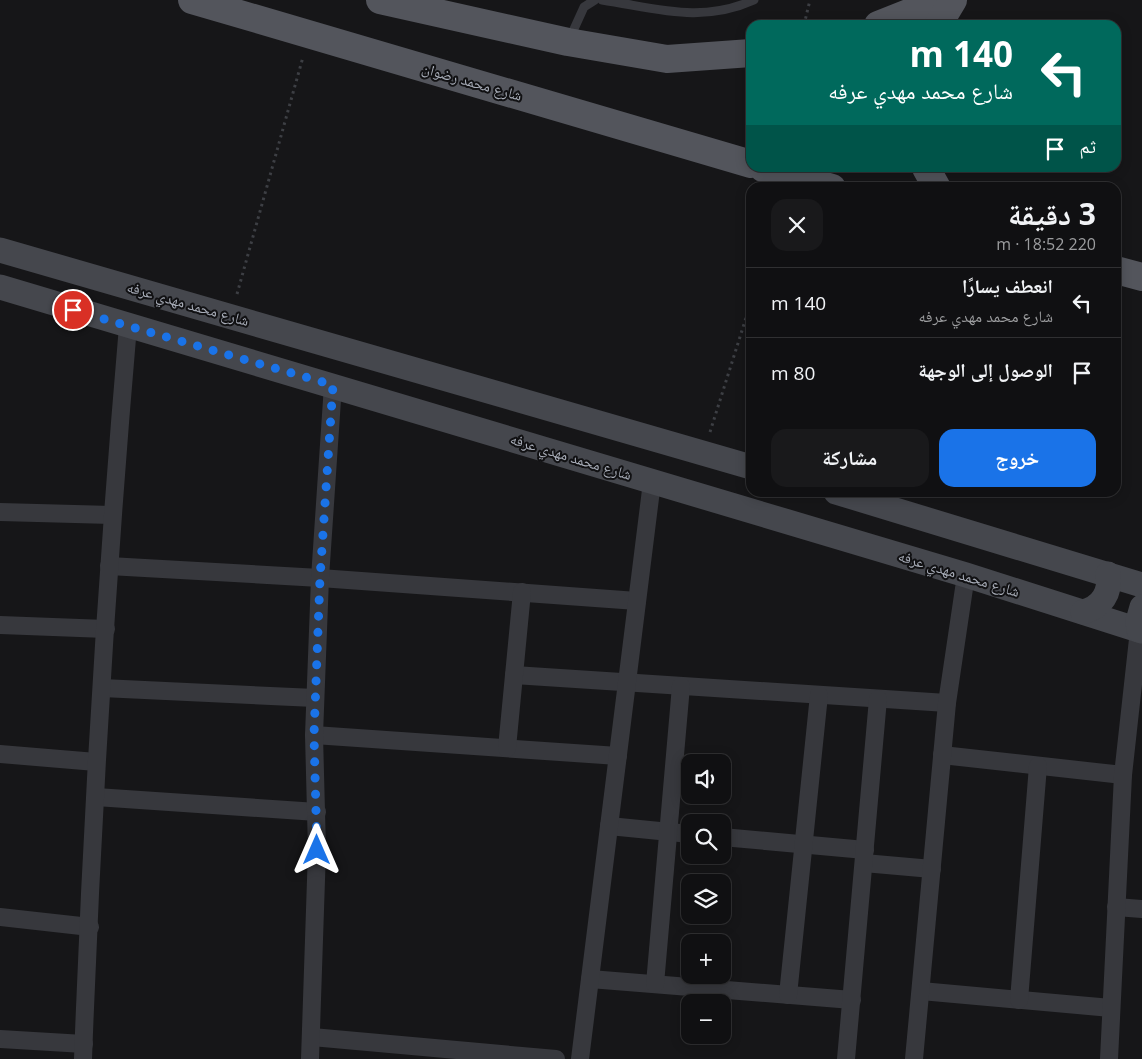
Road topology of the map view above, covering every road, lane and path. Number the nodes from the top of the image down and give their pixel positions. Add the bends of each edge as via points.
1 (192, 0) edge
2 (380, 0) edge
3 (595, 0) edge
4 (602, 0) edge
5 (737, 0) edge
6 (754, 0) edge
7 (810, 0) edge
8 (941, 0) edge
9 (953, 0) edge
10 (440, 9) edge
11 (718, 11) junction
12 (805, 20) edge
13 (891, 20) edge
14 (941, 20) edge
15 (309, 34) junction
16 (568, 42) junction
17 (746, 53) edge
18 (746, 163) edge
19 (777, 172) edge
20 (811, 182) edge
21 (0, 250) edge
22 (1121, 272) edge
23 (1142, 278) edge
24 (0, 287) edge
25 (231, 317) junction
26 (746, 318) edge
27 (128, 326) junction
28 (333, 385) junction
29 (703, 453) junction
30 (746, 466) edge
31 (652, 482) junction
32 (853, 497) edge
33 (0, 512) edge
34 (112, 515) junction
35 (109, 566) junction
36 (1108, 574) junction
37 (966, 575) junction
38 (320, 578) junction
39 (1142, 585) edge
40 (522, 592) junction
41 (637, 601) junction
42 (1083, 612) junction
43 (1141, 622) edge
44 (0, 625) edge
45 (106, 628) junction
46 (514, 675) junction
47 (627, 683) junction
48 (680, 686) junction
49 (102, 688) junction
50 (819, 695) junction
51 (315, 698) junction
52 (878, 699) junction
53 (947, 703) junction
54 (314, 735) junction
55 (507, 748) junction
56 (0, 754) edge
57 (942, 755) junction
58 (618, 756) junction
59 (96, 762) junction
60 (1038, 766) junction
61 (1123, 775) junction
62 (96, 796) junction
63 (316, 812) junction
64 (609, 826) junction
65 (668, 832) junction
66 (681, 833) edge
67 (731, 838) edge
68 (804, 844) junction
69 (864, 857) junction
70 (932, 869) junction
71 (1116, 907) junction
72 (1142, 908) edge
73 (0, 917) edge
74 (90, 927) junction
75 (590, 979) junction
76 (655, 984) junction
77 (921, 991) junction
78 (788, 995) junction
79 (852, 1000) junction
80 (1019, 1000) junction
81 (1111, 1008) junction
82 (312, 1037) junction
83 (0, 1039) edge
84 (84, 1052) edge
85 (524, 1058) edge
86 (310, 1059) edge
87 (556, 1059) edge
88 (580, 1059) edge
89 (846, 1059) edge
90 (914, 1059) edge
91 (1109, 1059) edge

1 - 15 main road, شارع محمد رضوان
2 - 10 main road
3 - 16 lane via 584,7
4 - 11 lane via 684,14
5 - 11 lane
6 - 11 lane
7 - 12 path
8 - 13 main road
9 - 14 main road
10 - 16 main road
15 - 18 main road, شارع محمد رضوان
15 - 25 path
16 - 17 main road via 668,59
19 - 20 main road
21 - 25 street, شارع محمد مهدي عرفه
22 - 23 main road
24 - 27 street, شارع محمد مهدي عرفه
25 - 29 street, شارع محمد مهدي عرفه
26 - 29 path
27 - 28 street, شارع محمد مهدي عرفه
27 - 34 street
28 - 31 street, شارع محمد مهدي عرفه
28 - 38 street
29 - 30 street, شارع محمد مهدي عرفه
31 - 37 street, شارع محمد مهدي عرفه
31 - 41 street
32 - 36 street
33 - 34 street
34 - 35 street
35 - 38 street
35 - 45 street
36 - 39 street
36 - 42 street via 1109,588 1102,602
37 - 42 street, شارع محمد مهدي عرفه
37 - 53 street
38 - 40 street
38 - 51 street
40 - 41 street
40 - 46 street
41 - 47 street
42 - 43 street, شارع محمد مهدي عرفه
43 - 61 street
44 - 45 street
45 - 49 street
46 - 47 street
46 - 55 street
47 - 48 street
47 - 58 street
48 - 50 street
48 - 65 street
49 - 51 street
49 - 59 street
50 - 52 street
50 - 68 street
51 - 54 street
52 - 53 street
52 - 69 street
53 - 57 street
54 - 55 street
54 - 63 street
55 - 58 street
56 - 59 street
57 - 60 street
57 - 70 street
58 - 64 street
59 - 62 street
60 - 61 street
60 - 80 street
61 - 71 street
62 - 63 street
62 - 74 street
63 - 82 street
64 - 65 street
64 - 75 street
65 - 66 street
65 - 76 street
67 - 68 street
68 - 69 street
68 - 78 street
69 - 70 street
69 - 79 street
70 - 77 street
71 - 72 street
71 - 81 street
73 - 74 street
74 - 84 street
75 - 76 street
75 - 88 street
76 - 78 street
77 - 80 street
77 - 90 street
78 - 79 street
79 - 89 street
80 - 81 street
81 - 91 street
82 - 85 street
82 - 86 street
83 - 84 street
85 - 87 street

